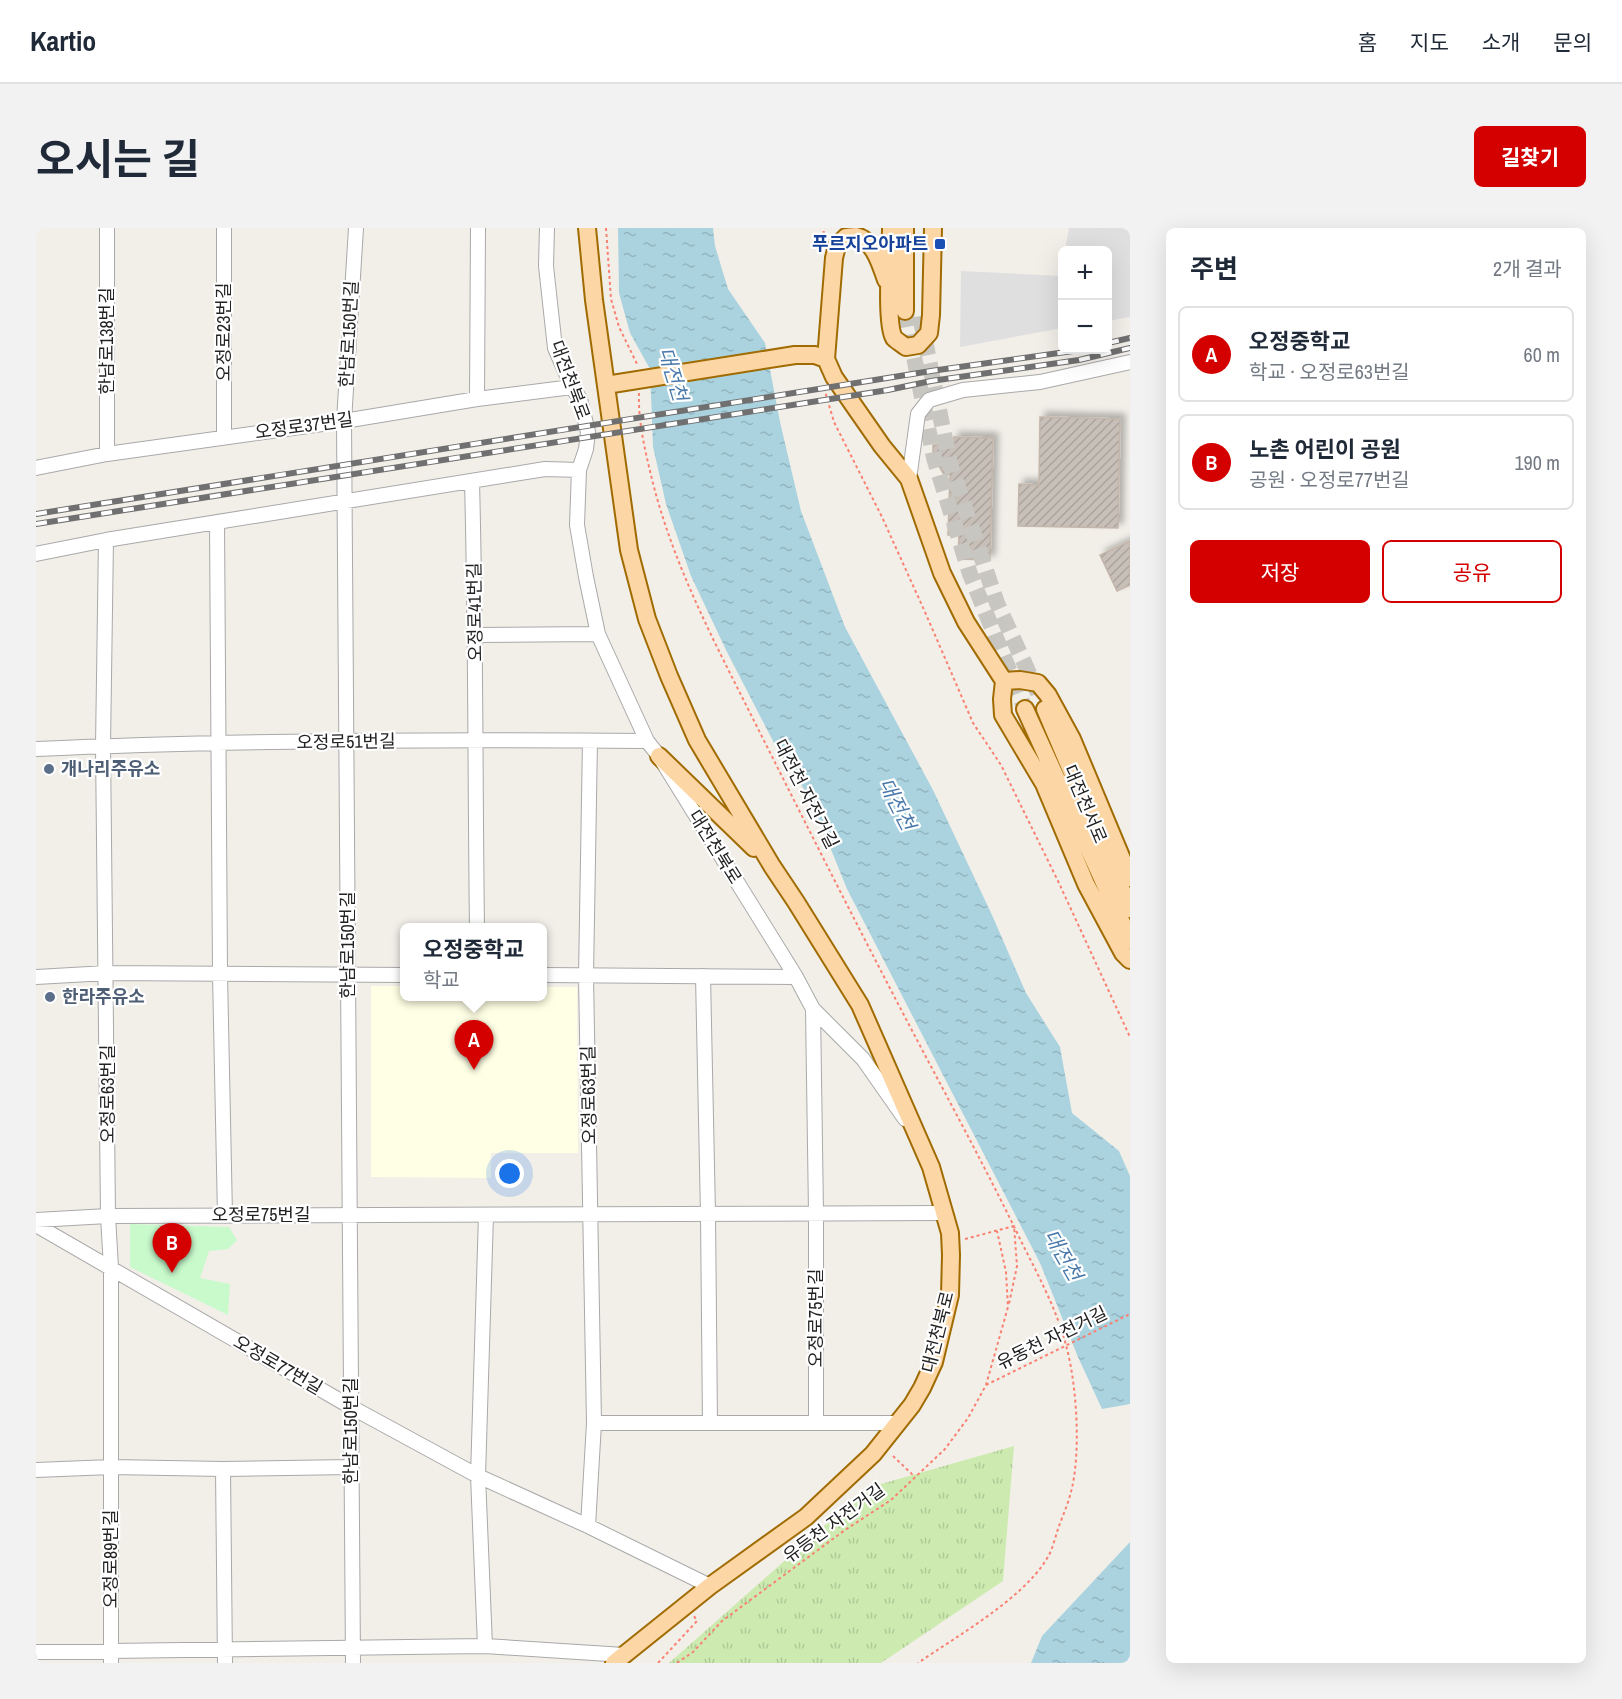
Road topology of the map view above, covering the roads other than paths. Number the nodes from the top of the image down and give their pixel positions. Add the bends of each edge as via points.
1 (107, 228) edge
2 (224, 228) edge
3 (356, 228) edge
4 (478, 228) edge
5 (547, 228) edge
6 (580, 228) edge
7 (587, 228) edge
8 (891, 228) edge
9 (905, 228) edge
10 (922, 228) edge
11 (933, 228) edge
12 (889, 288) junction
13 (594, 300) junction
14 (826, 359) junction
15 (1130, 362) edge
16 (606, 385) junction
17 (572, 387) junction
18 (477, 399) junction
19 (344, 421) junction
20 (224, 437) junction
21 (107, 454) junction
22 (36, 468) edge
23 (579, 470) junction
24 (909, 479) junction
25 (472, 482) junction
26 (345, 501) junction
27 (217, 522) junction
28 (106, 540) junction
29 (36, 554) edge
30 (598, 634) junction
31 (476, 635) junction
32 (1004, 681) junction
33 (1041, 699) tunnel mouth
34 (1025, 709) tunnel mouth
35 (475, 741) junction
36 (590, 741) junction
37 (647, 741) junction
38 (346, 742) junction
39 (217, 744) junction
40 (103, 746) junction
41 (36, 749) edge
42 (659, 756) junction
43 (772, 866) junction
44 (1130, 878) edge
45 (1130, 909) edge
46 (477, 923) edge
47 (1130, 940) edge
48 (1130, 960) edge
49 (107, 973) junction
50 (220, 974) junction
51 (348, 974) junction
52 (400, 975) edge
53 (547, 975) edge
54 (36, 976) edge
55 (586, 976) junction
56 (703, 976) junction
57 (796, 977) junction
58 (813, 1009) junction
59 (921, 1143) junction
60 (816, 1213) junction
61 (943, 1213) junction
62 (591, 1214) junction
63 (708, 1214) junction
64 (350, 1215) junction
65 (486, 1215) junction
66 (108, 1216) junction
67 (225, 1216) junction
68 (36, 1220) edge
69 (36, 1225) edge
70 (111, 1268) junction
71 (351, 1407) junction
72 (594, 1423) junction
73 (710, 1423) junction
74 (816, 1423) junction
75 (897, 1423) junction
76 (111, 1467) junction
77 (351, 1467) junction
78 (223, 1469) junction
79 (36, 1470) edge
80 (478, 1476) junction
81 (588, 1526) junction
82 (710, 1586) junction
83 (485, 1646) junction
84 (352, 1648) junction
85 (36, 1652) edge
86 (111, 1657) edge
87 (225, 1657) edge
88 (619, 1659) edge
89 (353, 1663) edge

1 - 21 street, 한남로138번길
2 - 20 street, 오정로23번길
3 - 19 street, 한남로150번길
4 - 18 street
5 - 17 street, 대전천북로 via 546,266 555,348
6 - 13 main road
7 - 13 main road
8 - 12 main road
9 - 10 main road via 913,313
11 - 12 main road via 929,333 918,345 906,346 895,339 890,327
12 - 14 main road via 869,244 857,236 846,237 837,246
13 - 16 main road
14 - 16 main road via 795,355
14 - 24 main road via 834,377
15 - 24 street via 1040,382 963,390 930,400 918,414
16 - 43 main road via 629,550 647,619 696,740
17 - 18 street, 오정로37번길
17 - 23 street, 대전천북로 via 580,399 588,432
18 - 19 street, 오정로37번길
19 - 20 street, 오정로37번길
19 - 26 street, 한남로150번길
20 - 21 street, 오정로37번길
21 - 22 street, 오정로37번길
23 - 25 street via 545,470
23 - 30 street, 대전천북로 via 577,525
24 - 32 main road via 942,573 966,622
25 - 26 street
25 - 31 street, 오정로41번길
26 - 27 street
26 - 38 street, 한남로150번길
27 - 28 street
27 - 39 street
28 - 29 street
28 - 40 street
30 - 31 street
30 - 37 street, 대전천북로
31 - 35 street, 오정로41번길
32 - 44 main road via 1038,683 1048,695 1072,739
32 - 48 main road via 1003,715 1044,784 1086,884
33 - 45 main road, 대전천서로
34 - 47 main road
35 - 36 street, 오정로51번길
35 - 38 street, 오정로51번길
35 - 46 street
36 - 37 street, 오정로51번길
36 - 55 street
37 - 42 street, 대전천북로
38 - 39 street, 오정로51번길
38 - 51 street, 한남로150번길
39 - 40 street, 오정로51번길
39 - 50 street
40 - 41 street, 오정로51번길
40 - 49 street
42 - 43 main road
42 - 57 street, 대전천북로
43 - 59 main road via 860,1005
49 - 50 street
49 - 54 street
49 - 66 street, 오정로63번길
50 - 51 street
50 - 67 street
51 - 52 street
51 - 64 street, 한남로150번길
53 - 55 street
55 - 56 street
55 - 62 street, 오정로63번길
56 - 57 street
56 - 63 street
57 - 58 street, 대전천북로
58 - 59 street, 대전천북로 via 863,1059
58 - 60 street, 오정로75번길
59 - 61 main road, 대전천북로
60 - 61 street, 오정로75번길
60 - 63 street, 오정로75번길
60 - 74 street, 오정로75번길
61 - 75 main road, 대전천북로 via 951,1242 950,1295 934,1362 912,1405
62 - 63 street, 오정로75번길
62 - 65 street, 오정로75번길
62 - 72 street
63 - 73 street
64 - 65 street, 오정로75번길
64 - 67 street, 오정로75번길
64 - 71 street, 한남로150번길
65 - 80 street
66 - 67 street, 오정로75번길
66 - 68 street, 오정로75번길
66 - 70 street, 오정로63번길
69 - 70 street, 오정로77번길
70 - 71 street, 오정로77번길
70 - 76 street
71 - 77 street, 한남로150번길
71 - 80 street, 오정로77번길
72 - 73 street
72 - 81 street
73 - 74 street
74 - 75 street
75 - 82 main road, 대전천북로 via 873,1454 806,1517
76 - 78 street
76 - 79 street
76 - 86 street, 오정로89번길
77 - 78 street
77 - 84 street, 한남로150번길
78 - 87 street
80 - 81 street, 오정로77번길
80 - 83 street
81 - 82 street, 오정로77번길
82 - 88 main road, 대전천북로
83 - 84 street
83 - 88 street
84 - 87 street
84 - 89 street, 한남로150번길
85 - 86 street
86 - 87 street

